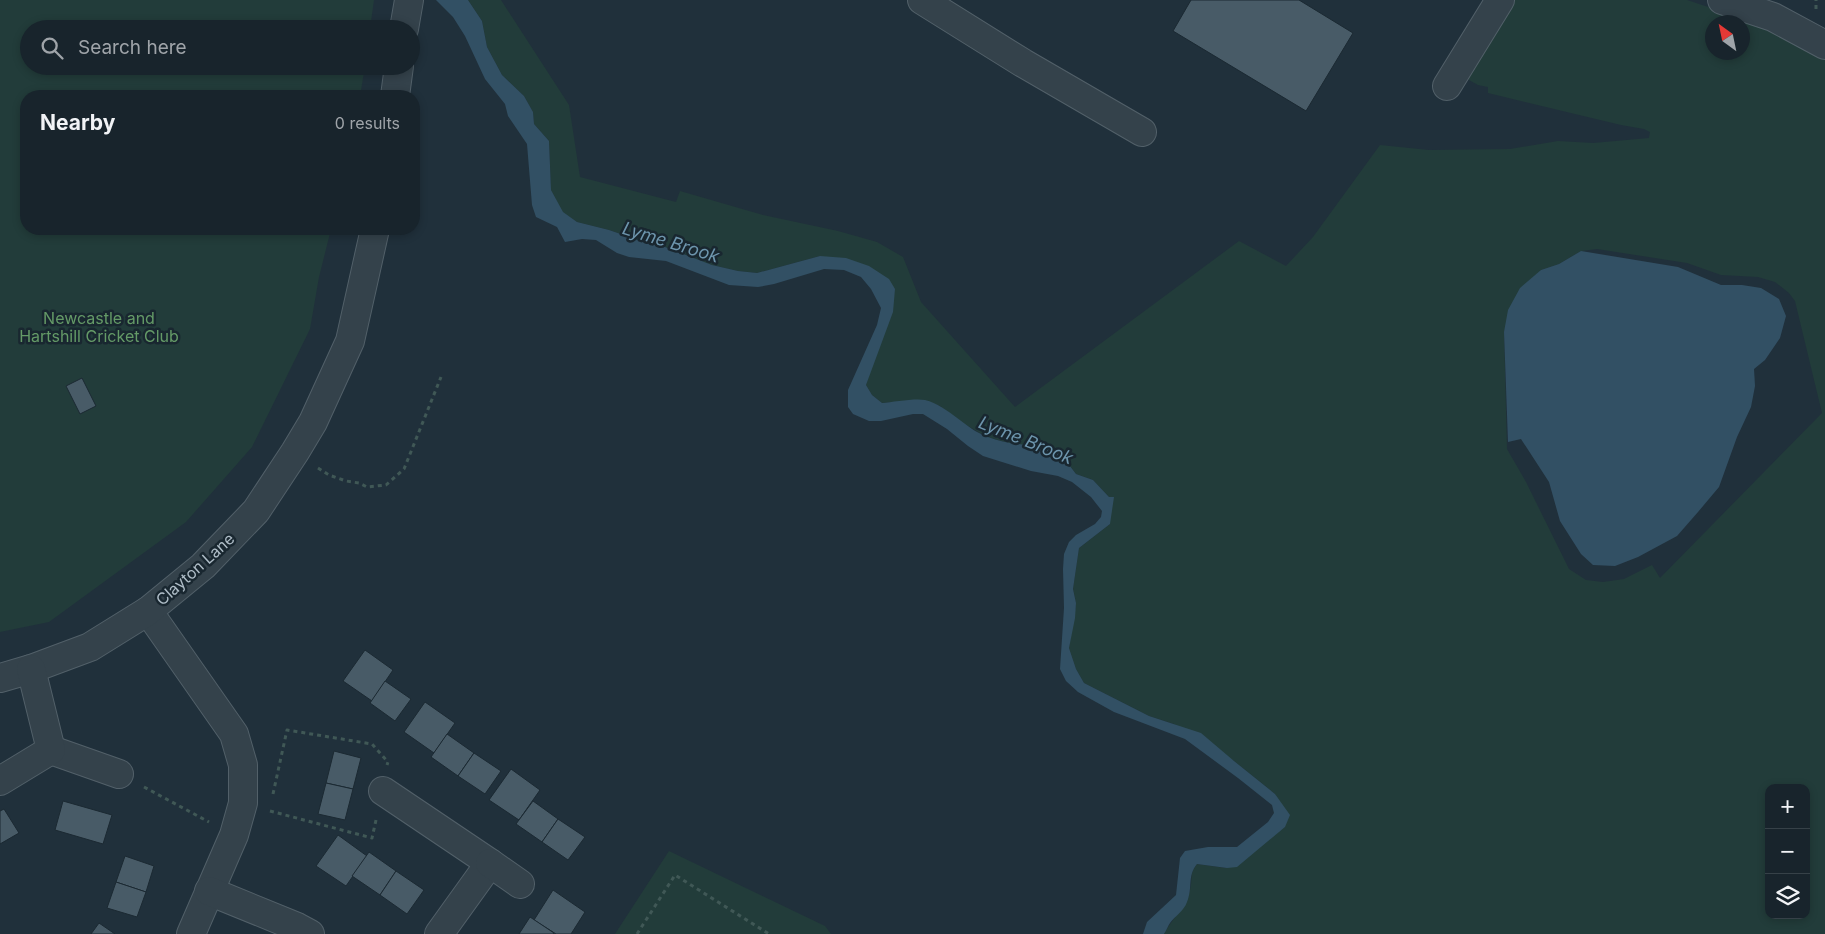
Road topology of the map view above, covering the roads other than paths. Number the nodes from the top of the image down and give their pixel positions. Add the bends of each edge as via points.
1 (408, 0) edge
2 (922, 0) edge
3 (1500, 0) edge
4 (1722, 0) edge
5 (405, 20) edge
6 (1825, 44) edge
7 (398, 75) edge
8 (1447, 86) dead end
9 (396, 90) edge
10 (1142, 132) dead end
11 (374, 235) edge
12 (148, 611) junction
13 (32, 669) junction
14 (0, 678) edge
15 (50, 750) junction
16 (119, 774) road end
17 (0, 781) edge
18 (383, 791) road end
19 (490, 863) junction
20 (520, 884) dead end
21 (209, 891) junction
22 (191, 934) edge
23 (310, 934) edge
24 (438, 934) edge

1 - 5 street
2 - 10 street
3 - 8 street
4 - 6 street via 1773,17
7 - 9 street
11 - 12 street, Clayton Lane via 350,340 313,422 295,452 256,511 203,566
12 - 13 street via 90,647
12 - 21 street, Clayton Lane via 234,734 243,765 243,803 234,835
13 - 14 street
13 - 15 street
15 - 16 street
15 - 17 street
18 - 19 street
19 - 20 street
19 - 24 street
21 - 22 street, Clayton Lane
21 - 23 street

